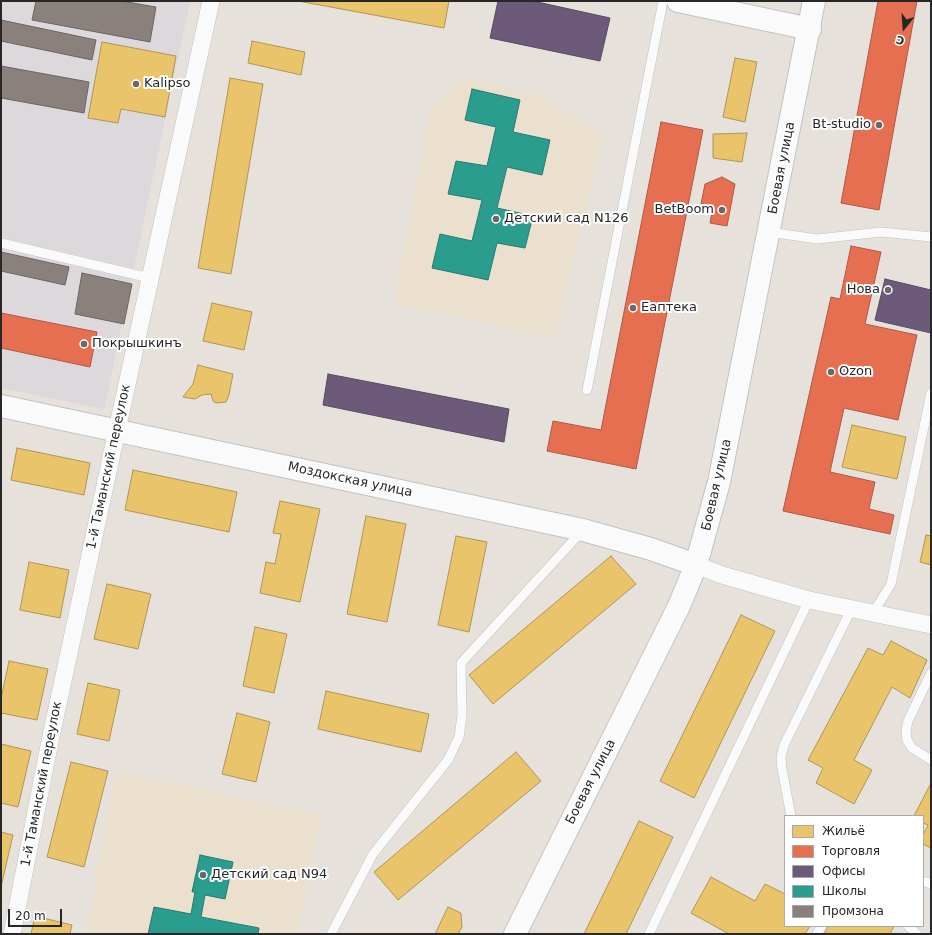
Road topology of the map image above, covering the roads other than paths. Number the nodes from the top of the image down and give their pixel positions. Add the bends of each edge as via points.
1 (211, 1) edge
2 (663, 1) edge
3 (678, 1) edge
4 (814, 1) edge
5 (810, 29) junction
6 (769, 232) junction
7 (931, 237) edge
8 (1, 243) edge
9 (150, 278) junction
10 (587, 390) dead end
11 (931, 393) edge
12 (2, 409) edge
13 (116, 430) junction
14 (583, 530) junction
15 (696, 565) junction
16 (810, 600) junction
17 (851, 610) junction
18 (873, 613) junction
19 (931, 625) edge
20 (931, 673) edge
21 (931, 760) edge
22 (791, 815) edge
23 (909, 927) edge
24 (12, 934) edge
25 (331, 934) edge
26 (515, 934) edge
27 (649, 934) edge
28 (917, 934) edge

1 - 9 street, 1-й Таманский переулок
2 - 10 lane
3 - 5 main road
4 - 5 main road, Боевая улица
5 - 6 main road, Боевая улица
6 - 7 lane via 818,239 881,232
6 - 15 main road, Боевая улица via 719,482
8 - 9 lane
9 - 13 street, 1-й Таманский переулок
11 - 18 lane via 891,584
12 - 13 main road, Моздокская улица
13 - 14 main road, Моздокская улица
13 - 24 street, 1-й Таманский переулок
14 - 15 main road, Моздокская улица
14 - 25 lane via 461,663 462,716 459,737 448,760 373,854
15 - 16 street
15 - 26 main road, Боевая улица via 679,606
16 - 17 street
16 - 27 lane
17 - 18 street
17 - 22 lane via 784,745 782,769
18 - 19 street
20 - 21 lane via 906,730 907,740 912,748
23 - 28 lane

